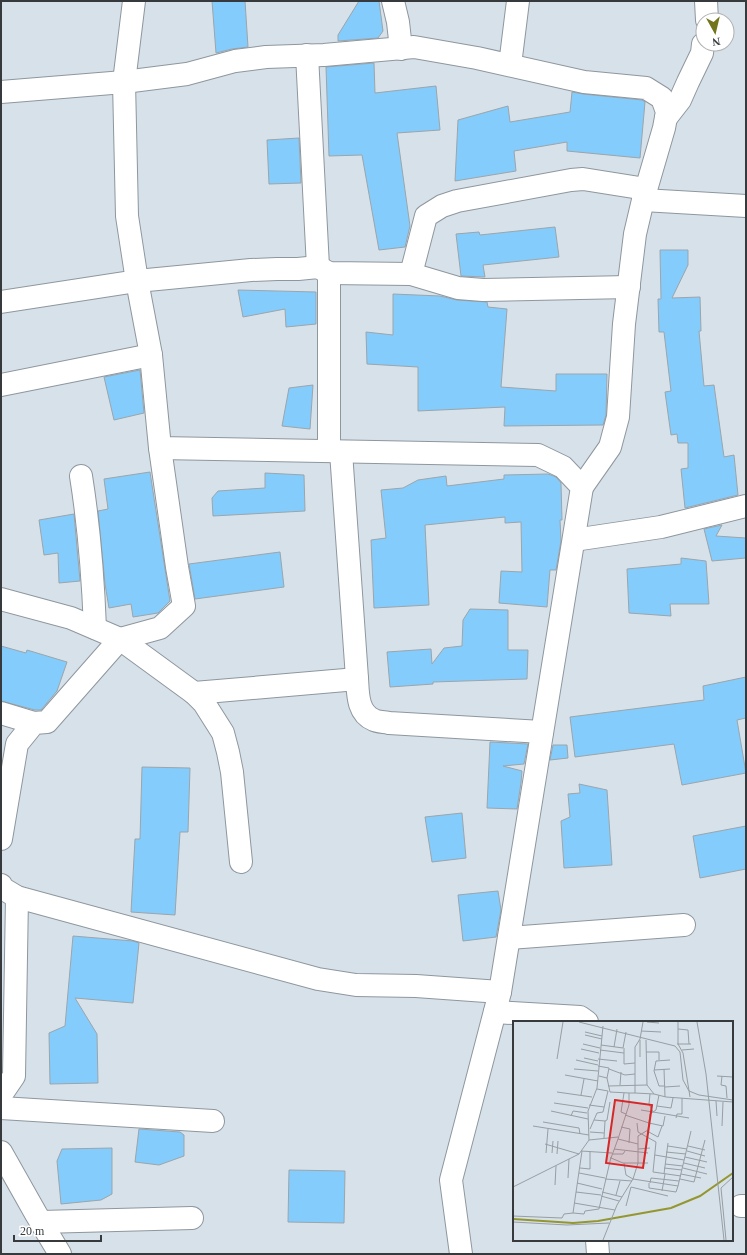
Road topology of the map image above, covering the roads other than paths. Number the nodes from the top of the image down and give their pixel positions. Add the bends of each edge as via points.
1 (134, 1) edge
2 (393, 1) edge
3 (518, 1) edge
4 (706, 1) edge
5 (707, 12) edge
6 (401, 49) junction
7 (702, 52) edge
8 (307, 55) junction
9 (510, 65) junction
10 (124, 82) junction
11 (1, 92) edge
12 (666, 118) junction
13 (644, 194) junction
14 (746, 206) edge
15 (323, 270) junction
16 (411, 274) junction
17 (137, 281) junction
18 (629, 287) junction
19 (1, 302) edge
20 (151, 355) junction
21 (1, 385) edge
22 (160, 448) junction
23 (335, 452) junction
24 (81, 476) dead end
25 (582, 488) junction
26 (746, 506) edge
27 (574, 540) junction
28 (1, 599) edge
29 (94, 628) junction
30 (120, 639) junction
31 (357, 679) junction
32 (194, 693) junction
33 (1, 713) edge
34 (34, 723) junction
35 (542, 732) junction
36 (1, 839) edge
37 (241, 862) dead end
38 (7, 891) edge
39 (684, 925) dead end
40 (509, 938) junction
41 (497, 1002) junction
42 (586, 1021) edge
43 (1, 1095) edge
44 (1, 1108) edge
45 (213, 1120) dead end
46 (1, 1152) edge
47 (192, 1218) dead end
48 (41, 1222) junction
49 (597, 1241) edge
50 (60, 1254) edge
51 (461, 1254) edge
52 (598, 1254) edge

1 - 10 street
2 - 6 street
3 - 9 street
4 - 5 street
6 - 8 street
6 - 9 street via 414,47
7 - 12 street via 680,100
8 - 10 street via 235,61 187,74
8 - 15 street
9 - 12 street via 584,82 646,88 662,98 667,112
10 - 11 street
10 - 17 street via 128,216
12 - 13 street
13 - 14 street
13 - 16 street via 583,179 457,201 442,206 426,216
13 - 18 street via 635,234
15 - 16 street
15 - 17 street via 251,270
15 - 23 street
16 - 18 street via 458,288 483,290
17 - 19 street
17 - 20 street
18 - 25 street via 618,418 610,447
20 - 21 street
20 - 22 street
22 - 23 street
22 - 30 street via 184,606 160,628
23 - 25 street via 538,455 563,467
23 - 31 street
24 - 29 street via 93,575
25 - 27 street
26 - 27 street via 661,527
27 - 35 street
28 - 29 street via 71,618
29 - 30 street
30 - 32 street
30 - 34 street via 47,722
31 - 32 street
31 - 35 street via 359,704 374,720
32 - 37 street via 204,703 222,733 228,752
33 - 34 street
34 - 36 street via 17,744
35 - 40 street
38 - 41 street via 318,979 356,985 416,986
38 - 43 street via 14,1076
39 - 40 street
40 - 41 street
41 - 42 street via 580,1017
41 - 51 street via 451,1180
44 - 45 street
46 - 48 street
47 - 48 street
48 - 50 street
49 - 52 street

